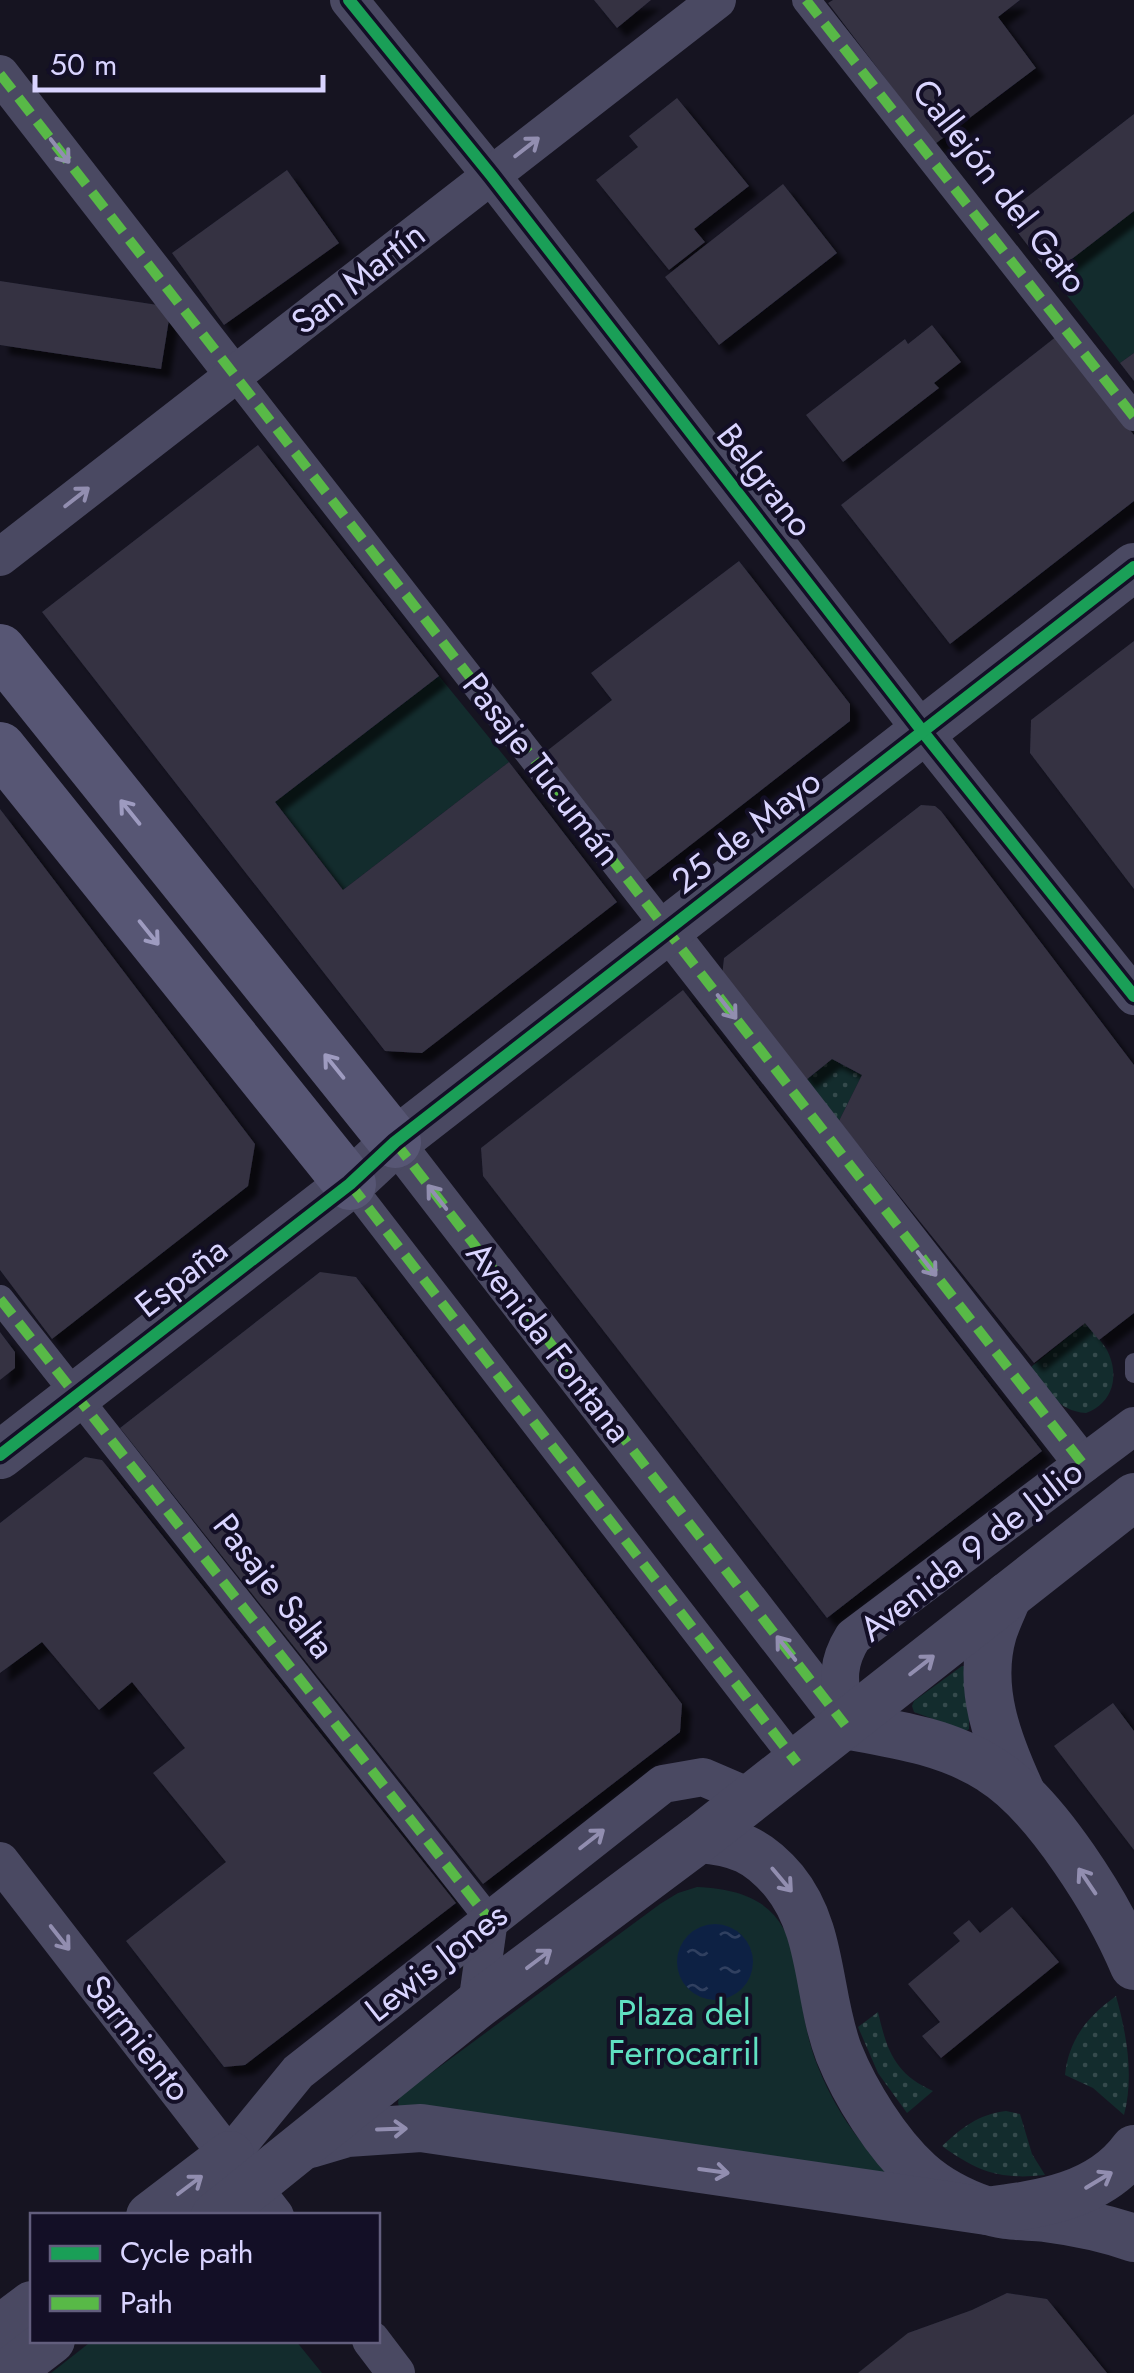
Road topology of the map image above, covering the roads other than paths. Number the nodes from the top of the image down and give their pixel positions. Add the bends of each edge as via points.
1 (349, 0) edge
2 (717, 0) edge
3 (806, 0) edge
4 (0, 74) edge
5 (491, 175) junction
6 (234, 375) junction
7 (1134, 418) edge
8 (0, 557) edge
9 (1134, 567) edge
10 (0, 650) edge
11 (923, 732) junction
12 (0, 748) edge
13 (668, 930) junction
14 (1134, 996) edge
15 (395, 1142) junction
16 (350, 1184) junction
17 (0, 1299) edge
18 (1134, 1362) edge
19 (1134, 1374) edge
20 (76, 1396) junction
21 (1134, 1426) edge
22 (0, 1455) edge
23 (1072, 1473) junction
24 (1134, 1496) edge
25 (1049, 1562) junction
26 (1008, 1596) junction
27 (845, 1725) junction
28 (798, 1763) junction
29 (1021, 1792) junction
30 (752, 1798) junction
31 (698, 1840) junction
32 (0, 1861) edge
33 (489, 1919) junction
34 (1134, 1966) edge
35 (477, 2005) junction
36 (297, 2148) junction
37 (1134, 2149) edge
38 (253, 2186) edge
39 (987, 2212) junction
40 (160, 2213) edge
41 (219, 2213) edge
42 (1134, 2238) edge
43 (30, 2306) edge
44 (0, 2329) edge
45 (47, 2343) edge
46 (373, 2343) edge
47 (8, 2373) edge
48 (396, 2373) edge

1 - 5 street, Belgrano
5 -> 2 street, San Martín
3 - 7 street, Callejón del Gato
4 -> 6 street, Pasaje Tucumán
5 - 6 street, San Martín
5 - 11 street, Belgrano
8 -> 6 street, San Martín
6 - 13 street, Pasaje Tucumán
9 - 11 street, 25 de Mayo
15 -> 10 main road, Avenida Fontana
11 - 13 street, 25 de Mayo
11 - 14 street, Belgrano
12 -> 16 main road
13 - 15 street, 25 de Mayo
13 -> 23 street, Pasaje Tucumán
15 - 16 street, España
27 -> 15 street, Avenida Fontana
16 - 20 street, España
16 - 28 street
17 - 20 street, Pasaje Salta
18 - 19 lane
20 - 22 street, España
20 - 33 street, Pasaje Salta
21 - 23 street, Avenida 9 de Julio
23 - 25 street
23 - 27 street, Avenida 9 de Julio via 853,1638 839,1674
24 - 25 street, Avenida 9 de Julio
25 - 26 street, Avenida 9 de Julio
27 -> 26 street, Avenida 9 de Julio
26 - 29 street, Avenida 9 de Julio via 988,1657 988,1685 1000,1741
27 - 28 street, Lewis Jones
27 - 29 street via 951,1750
28 - 30 street, Lewis Jones
34 -> 29 street via 1087,1879
30 - 31 street, Lewis Jones
33 -> 30 street, Lewis Jones via 664,1784 703,1776
35 -> 31 street, Lewis Jones
31 -> 39 street via 748,1849 795,1895 810,1928 840,2053 865,2104 918,2172
32 -> 38 street, Sarmiento
33 - 35 street
33 - 38 street, Lewis Jones via 298,2072
35 - 36 street, Lewis Jones
36 - 38 street, Lewis Jones
36 -> 39 street via 347,2133 421,2128
39 -> 37 street via 1076,2193 1106,2178
40 -> 38 street, Lewis Jones
38 - 41 street, Lewis Jones
39 - 42 street via 1077,2222
43 - 44 street
45 - 47 street
46 - 48 street

